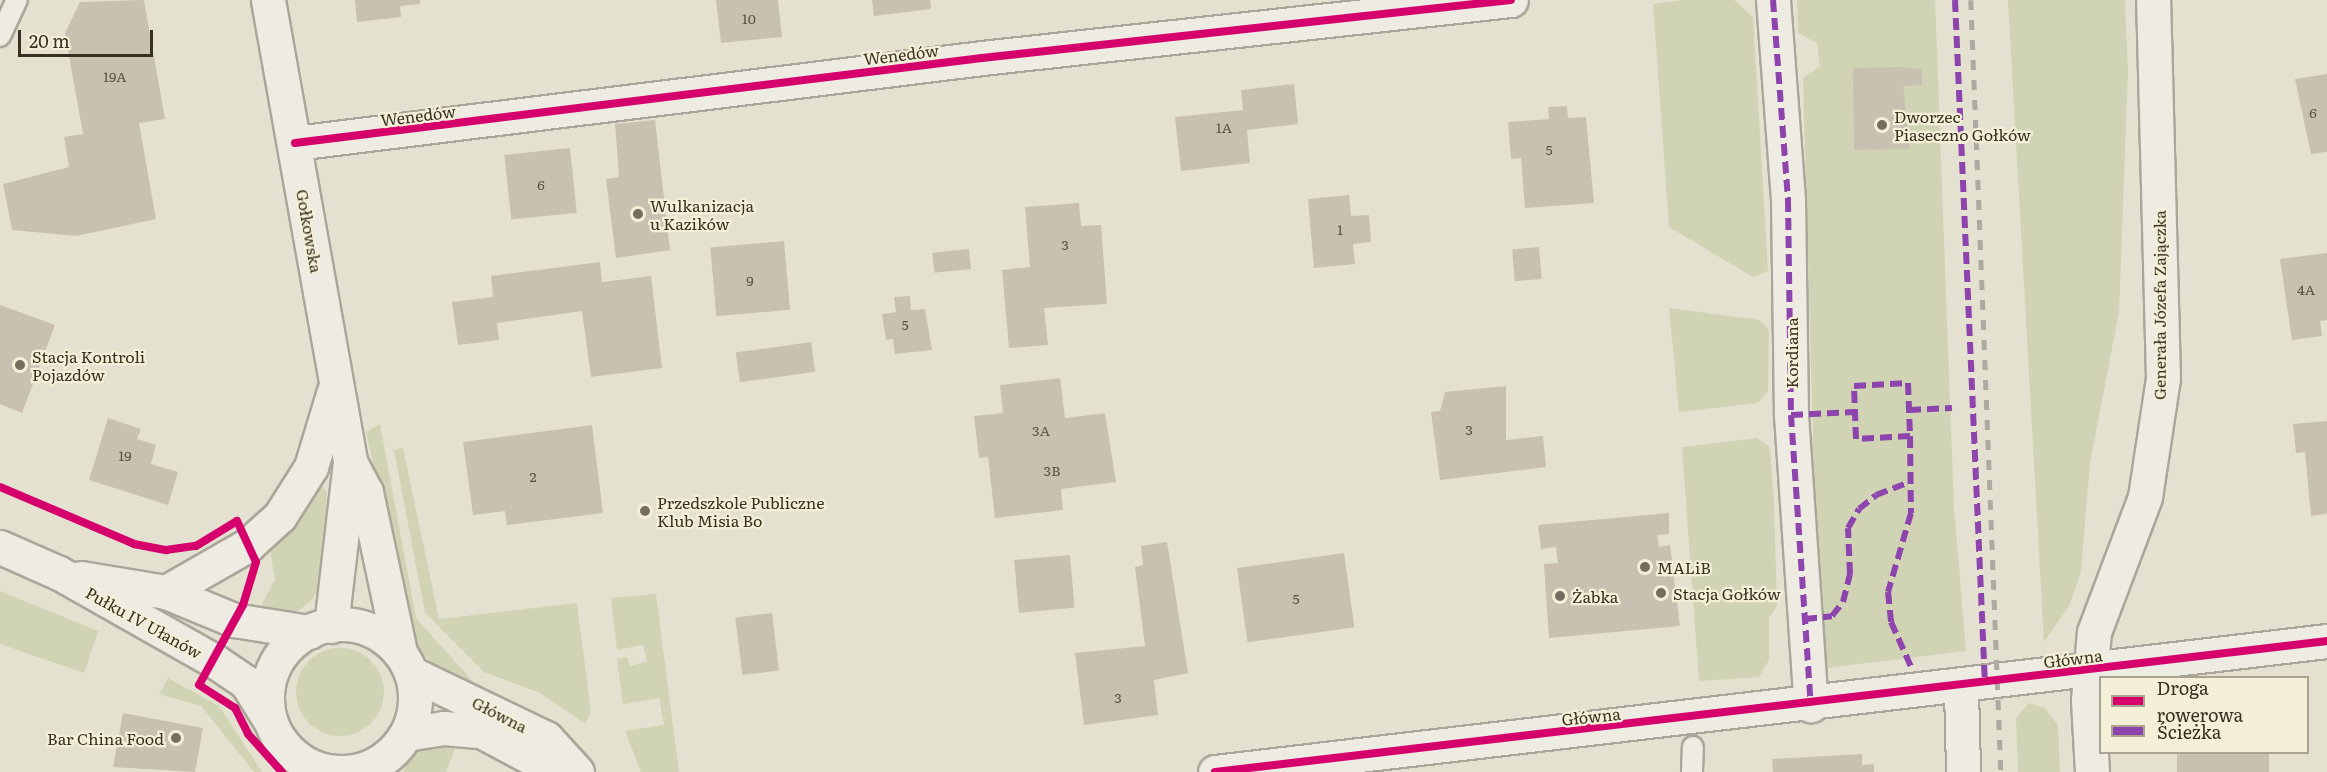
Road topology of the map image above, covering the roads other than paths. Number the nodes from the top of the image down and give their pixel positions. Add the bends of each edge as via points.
1 (17, 0) edge
2 (268, 0) edge
3 (1511, 0) edge
4 (1773, 0) edge
5 (2153, 0) edge
6 (0, 36) edge
7 (295, 143) junction
8 (337, 380) junction
9 (350, 462) junction
10 (0, 547) edge
11 (59, 573) junction
12 (166, 592) junction
13 (320, 629) junction
14 (2327, 641) edge
15 (405, 663) junction
16 (2090, 670) junction
17 (1961, 688) junction
18 (1811, 705) junction
19 (273, 726) junction
20 (1693, 747) dead end
21 (398, 752) edge
22 (311, 769) edge
23 (558, 772) edge
24 (577, 772) edge
25 (1215, 772) edge
26 (1692, 772) edge
27 (1963, 772) edge
28 (2092, 772) edge

1 - 6 lane
2 - 7 street, Gołkowska
3 - 7 street, Wenedów via 982,58
4 - 18 street, Kordiana via 1788,200 1791,414
5 - 16 street, Generała Józefa Zajączka via 2163,378 2145,497 2102,602
7 - 8 street, Gołkowska
8 - 9 street, Gołkowska
8 - 12 street via 311,467 280,516 248,545
9 - 13 street, Gołkowska
9 - 15 street, Gołkowska via 366,492
10 - 11 street, Pułku IV Ułanów
11 - 12 street, Pułku IV Ułanów
11 - 19 street, Pułku IV Ułanów via 246,682
12 - 13 street, Pułku IV Ułanów via 234,620
13 - 15 street via 354,624
13 - 19 street via 273,669 267,706
14 - 16 street, Główna
15 - 21 street via 416,711
15 - 24 street, Główna via 546,738
16 - 17 street, Główna
16 - 28 street, Generała Józefa Zajączka
17 - 18 street, Główna
17 - 27 street
18 - 25 street, Główna
19 - 22 street via 291,754
20 - 26 lane
21 - 22 street via 351,769
21 - 23 street, Główna via 444,728 481,732

